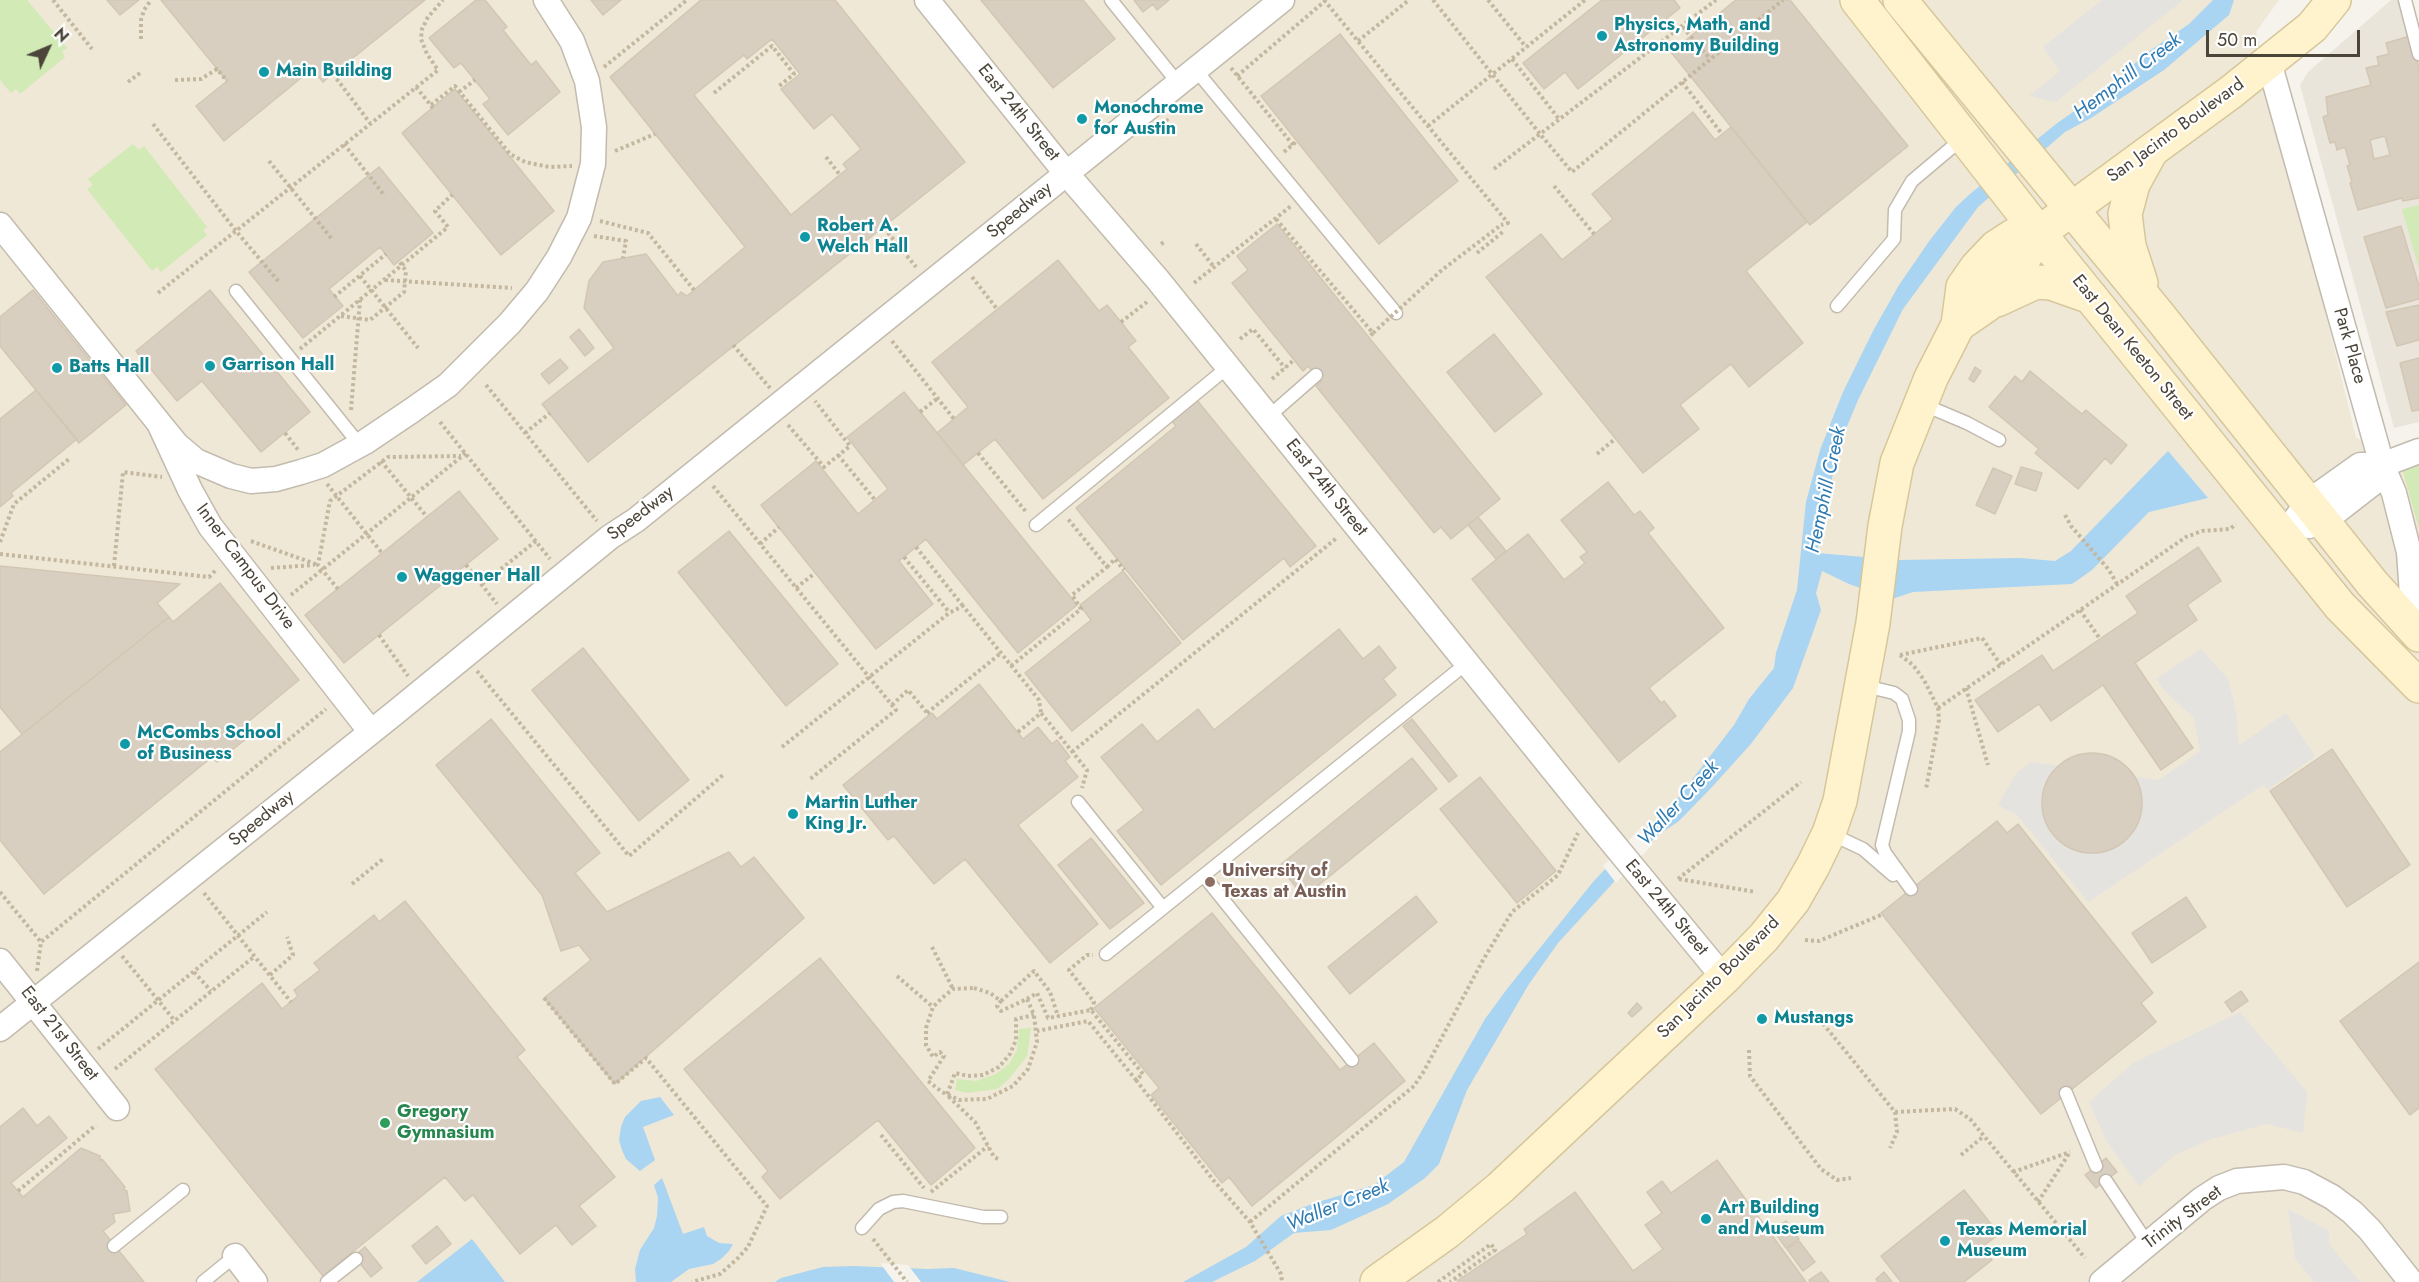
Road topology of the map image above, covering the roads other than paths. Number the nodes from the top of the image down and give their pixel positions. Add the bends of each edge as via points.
1 (546, 0) edge
2 (927, 0) edge
3 (1111, 0) edge
4 (1282, 0) edge
5 (1857, 0) edge
6 (1900, 0) edge
7 (2334, 0) edge
8 (2405, 0) edge
9 (2419, 54) edge
10 (2268, 62) junction
11 (1186, 76) junction
12 (1964, 138) junction
13 (2152, 149) junction
14 (1066, 173) junction
15 (2070, 208) junction
16 (0, 225) edge
17 (2039, 233) junction
18 (236, 291) dead end
19 (2091, 297) junction
20 (1987, 305) junction
21 (1837, 306) dead end
22 (1396, 313) dead end
23 (2157, 313) junction
24 (1958, 325) junction
25 (1228, 367) junction
26 (1316, 375) dead end
27 (1921, 404) junction
28 (1268, 417) junction
29 (159, 423) junction
30 (358, 440) junction
31 (1999, 440) dead end
32 (2419, 451) edge
33 (2382, 465) junction
34 (2316, 512) junction
35 (1036, 525) road end
36 (2284, 535) junction
37 (2419, 633) edge
38 (1467, 663) junction
39 (1860, 685) junction
40 (2419, 686) edge
41 (371, 732) junction
42 (1077, 802) road end
43 (1829, 833) junction
44 (1204, 876) junction
45 (1163, 908) junction
46 (1106, 954) road end
47 (0, 961) edge
48 (1724, 978) junction
49 (34, 1002) junction
50 (0, 1029) edge
51 (1352, 1060) dead end
52 (2066, 1093) dead end
53 (117, 1108) dead end
54 (2096, 1166) dead end
55 (2106, 1181) dead end
56 (183, 1190) dead end
57 (1001, 1216) dead end
58 (862, 1228) dead end
59 (2148, 1244) junction
60 (114, 1246) dead end
61 (235, 1256) joint
62 (356, 1259) dead end
63 (203, 1282) edge
64 (255, 1282) edge
65 (327, 1282) edge
66 (1377, 1282) edge
67 (2102, 1282) edge
68 (2411, 1282) edge

1 - 30 street via 572,41 587,81 594,127 593,164 572,232 537,291 448,385
2 - 14 street, East 24th Street
3 - 11 lane
4 - 11 street, Speedway
5 - 12 main road, East Dean Keeton Street
6 - 15 main road
7 - 10 main road, San Jacinto Boulevard via 2312,27
8 - 9 lane
10 - 13 main road, San Jacinto Boulevard
10 - 33 street, Park Place
11 - 14 street, Speedway
11 - 22 lane
12 - 17 main road, East Dean Keeton Street
12 - 21 lane via 1912,181 1895,210 1894,239
13 - 15 main road, San Jacinto Boulevard
13 - 23 main road via 2133,184 2125,214 2128,246 2138,277
14 - 25 street, East 24th Street
14 - 41 street, Speedway
15 - 17 main road, San Jacinto Boulevard
15 - 23 main road
16 - 29 street, Inner Campus Drive
17 - 19 main road, East Dean Keeton Street
17 - 20 main road, San Jacinto Boulevard via 2019,267
17 - 24 main road, San Jacinto Boulevard via 2013,236 1977,267 1963,286
18 - 30 lane
19 - 20 main road via 2052,283 2036,282
19 - 36 main road, East Dean Keeton Street
20 - 24 main road, San Jacinto Boulevard
23 - 34 main road
24 - 27 main road, San Jacinto Boulevard
25 - 28 street, East 24th Street
25 - 35 lane
26 - 28 lane
27 - 31 lane
27 - 39 main road, San Jacinto Boulevard via 1897,463
28 - 38 street, East 24th Street
29 - 30 street via 196,461 252,481 313,468
29 - 41 street, Inner Campus Drive via 210,526
32 - 33 street
33 - 34 street via 2373,483
33 - 37 street, Park Place via 2394,493 2409,552
34 - 36 street
34 - 37 main road via 2372,584
36 - 40 main road, East Dean Keeton Street via 2340,606
38 - 44 lane
38 - 48 street, East 24th Street via 1590,829 1655,894
39 - 43 main road, San Jacinto Boulevard via 1844,781
39 - 43 lane via 1894,693 1902,699 1910,720 1883,837 1885,853 1910,890 1863,849
41 - 49 street, Speedway
42 - 45 lane
43 - 48 main road, San Jacinto Boulevard via 1793,901
44 - 45 lane
44 - 51 lane
45 - 46 lane
47 - 49 street, East 21st Street
48 - 66 main road, San Jacinto Boulevard via 1500,1188
49 - 50 street, Speedway
49 - 53 street, East 21st Street
52 - 54 lane
55 - 59 lane
56 - 60 lane
57 - 58 lane via 983,1217 903,1201 879,1209
59 - 67 street, Trinity Street
59 - 68 street, Trinity Street via 2219,1188 2237,1181 2284,1177 2304,1182 2352,1212
61 - 63 lane
61 - 64 street
62 - 65 lane

